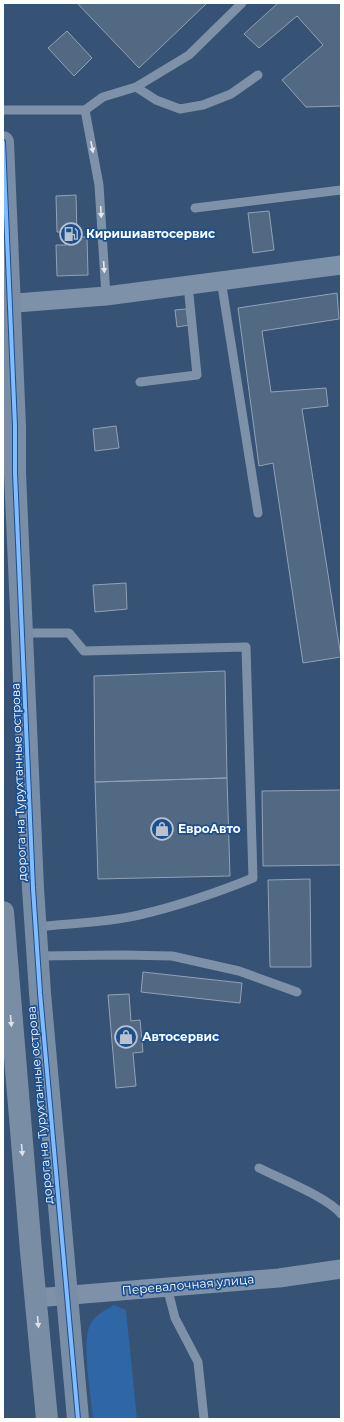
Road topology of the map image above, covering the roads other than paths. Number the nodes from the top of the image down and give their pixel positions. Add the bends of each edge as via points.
1 (242, 3) edge
2 (258, 75) dead end
3 (136, 87) junction
4 (3, 110) edge
5 (85, 110) junction
6 (3, 142) edge
7 (341, 190) edge
8 (195, 208) dead end
9 (341, 264) edge
10 (221, 280) junction
11 (188, 285) junction
12 (106, 296) junction
13 (6, 303) edge
14 (140, 382) dead end
15 (9, 474) edge
16 (258, 513) dead end
17 (22, 633) junction
18 (3, 912) edge
19 (35, 927) junction
20 (37, 956) junction
21 (297, 992) dead end
22 (259, 1168) dead end
23 (341, 1214) edge
24 (341, 1269) edge
25 (167, 1287) junction
26 (66, 1295) junction
27 (35, 1298) junction
28 (47, 1419) edge
29 (78, 1419) edge
30 (204, 1419) edge

1 - 3 lane via 189,55
2 - 3 lane via 231,94 203,106 180,108 156,100
3 - 5 lane via 103,98
4 - 5 lane
5 -> 12 lane via 99,185
6 - 13 street, дорога на Турухтанные острова
7 - 8 lane
9 - 10 street
10 - 11 street
10 - 16 lane
11 - 12 street
11 - 14 lane via 197,375
12 - 13 street
13 - 15 street, дорога на Турухтанные острова via 15,426
15 - 17 street, дорога на Турухтанные острова
17 - 19 street, дорога на Турухтанные острова
17 - 19 lane via 69,633 84,651 246,647 253,878 219,892 138,915
18 -> 27 street, дорога на Турухтанные острова
19 - 20 street, дорога на Турухтанные острова
20 - 21 lane via 172,956 239,971
20 - 26 street, дорога на Турухтанные острова
22 - 23 lane via 321,1199
24 - 25 street, Перевалочная улица via 279,1278
25 - 26 street, Перевалочная улица
25 - 30 lane via 175,1318 198,1362
26 - 27 street, Перевалочная улица
26 - 29 street, дорога на Турухтанные острова
27 -> 28 street, дорога на Турухтанные острова

